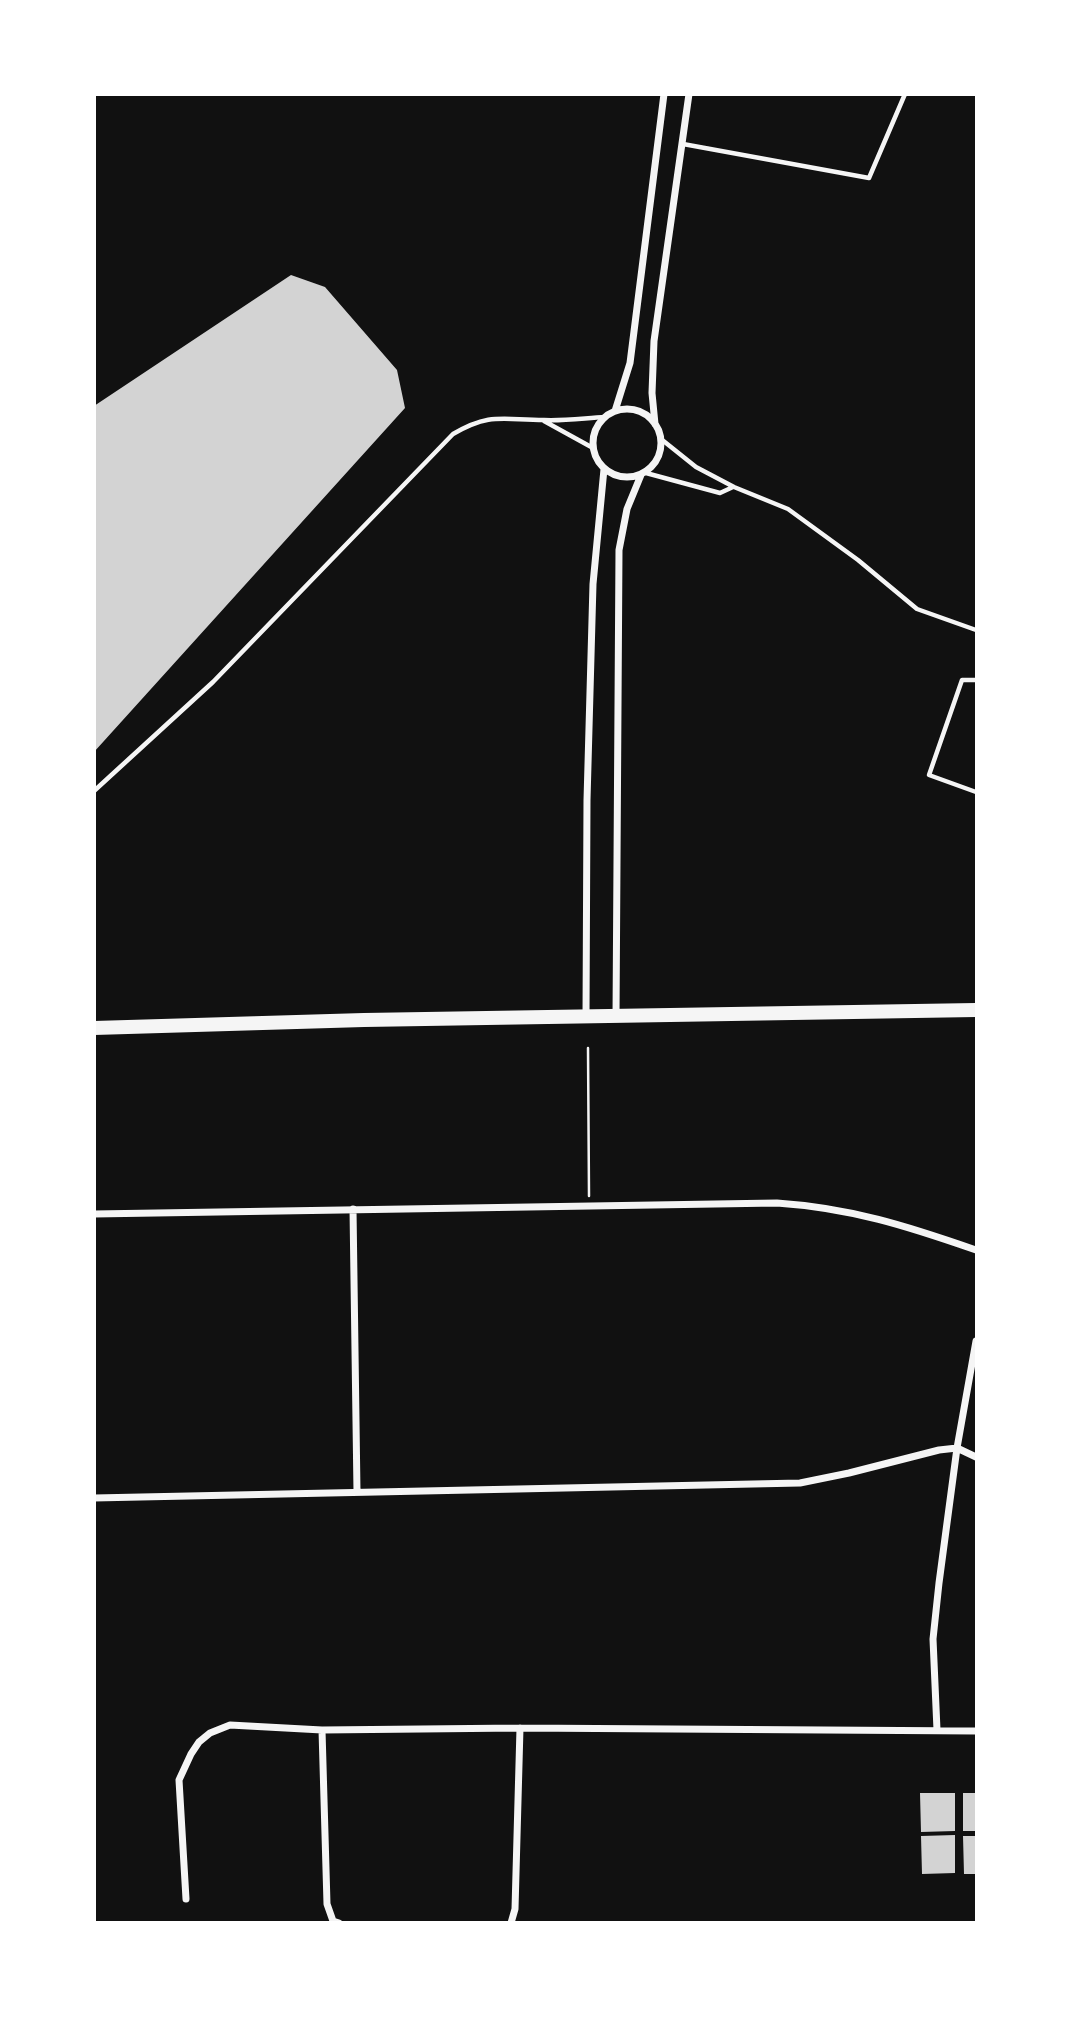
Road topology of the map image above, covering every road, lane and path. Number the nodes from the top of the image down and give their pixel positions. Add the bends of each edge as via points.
1 (664, 94) edge
2 (689, 94) edge
3 (905, 94) edge
4 (683, 144) junction
5 (615, 411) junction
6 (605, 417) junction
7 (543, 420) junction
8 (655, 424) junction
9 (661, 439) junction
10 (593, 448) junction
11 (604, 468) junction
12 (643, 474) junction
13 (733, 487) junction
14 (976, 630) edge
15 (976, 680) edge
16 (94, 791) edge
17 (976, 792) edge
18 (976, 1010) edge
19 (586, 1016) junction
20 (617, 1016) junction
21 (94, 1028) edge
22 (588, 1048) dead end
23 (589, 1206) junction
24 (353, 1209) junction
25 (94, 1214) edge
26 (976, 1250) edge
27 (976, 1341) edge
28 (957, 1448) junction
29 (976, 1457) edge
30 (357, 1492) junction
31 (94, 1498) edge
32 (520, 1728) junction
33 (322, 1730) junction
34 (937, 1730) junction
35 (976, 1731) edge
36 (186, 1899) dead end
37 (339, 1923) edge
38 (511, 1923) edge

1 - 5 street via 630,363
2 - 4 street
3 - 4 lane via 869,178
4 - 8 street via 653,341
5 - 6 street
5 - 8 street via 637,411
6 - 7 lane
6 - 10 street via 593,436
7 - 10 lane
7 - 16 lane via 487,419 453,434 213,682
8 - 9 street
9 - 12 street via 658,458
9 - 13 lane via 696,467
10 - 11 street
11 - 12 street via 621,477
11 - 19 street via 593,584
12 - 13 lane via 720,493
12 - 20 street via 627,509 619,550
13 - 14 lane via 788,509 918,609
15 - 17 lane via 962,680 929,775
18 - 20 main road
19 - 20 main road
19 - 21 main road
22 - 23 path
23 - 24 street
23 - 26 street via 822,1206 916,1229
24 - 25 street
24 - 30 street
27 - 28 street
28 - 29 street
28 - 30 street via 800,1483
28 - 34 street via 933,1639
30 - 31 street
32 - 33 street
32 - 34 street
32 - 38 street
33 - 36 street via 230,1725 199,1742 179,1780
33 - 37 street via 327,1904 333,1921
34 - 35 street

